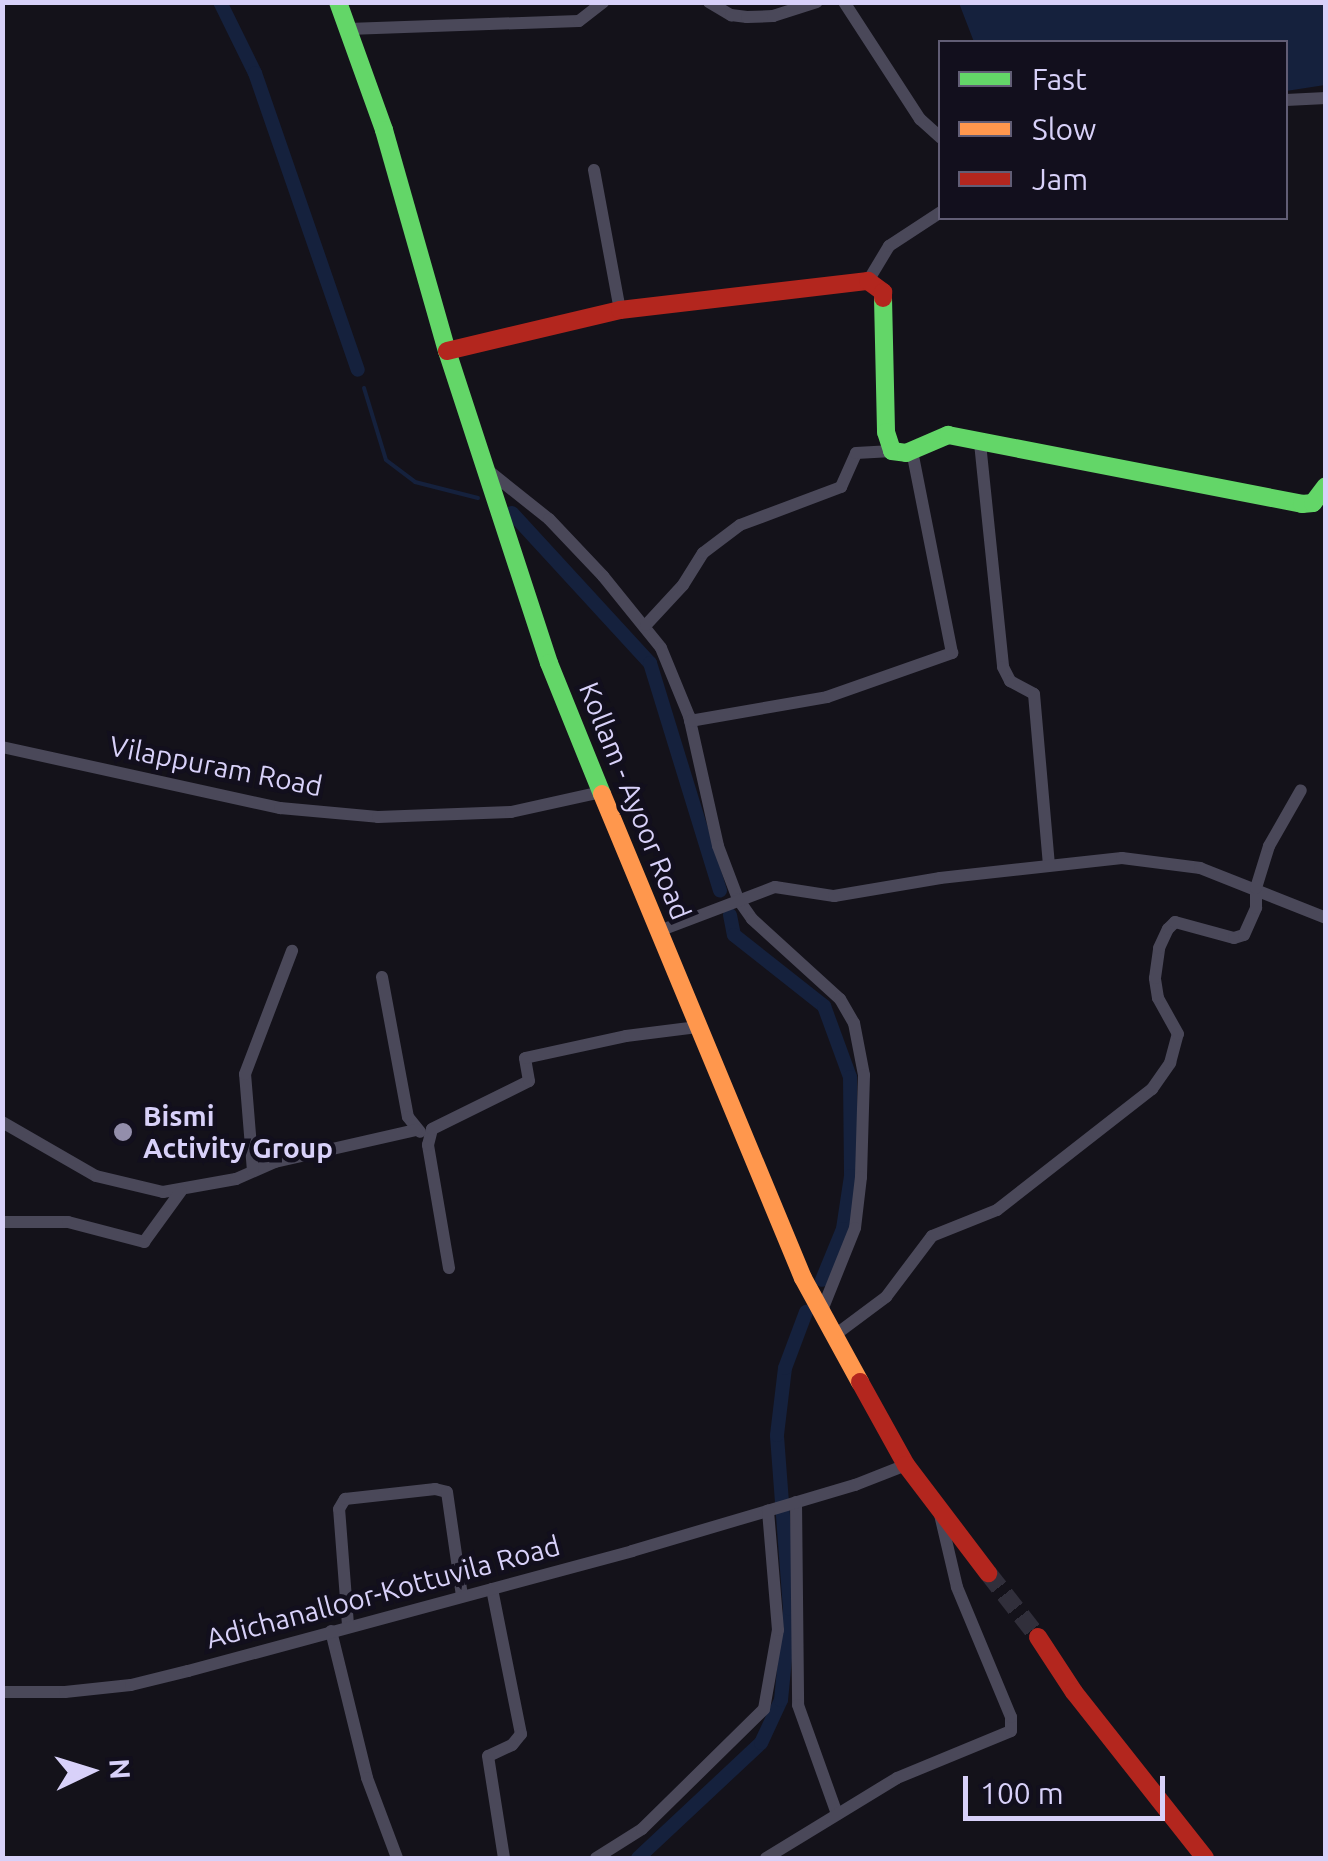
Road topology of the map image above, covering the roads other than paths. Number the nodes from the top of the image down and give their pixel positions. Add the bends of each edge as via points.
1 (338, 2) edge
2 (603, 2) edge
3 (708, 2) edge
4 (817, 2) edge
5 (844, 2) edge
6 (348, 30) junction
7 (1326, 98) edge
8 (1288, 100) edge
9 (938, 136) edge
10 (594, 170) dead end
11 (938, 213) edge
12 (868, 281) junction
13 (620, 310) junction
14 (447, 352) junction
15 (980, 443) junction
16 (892, 451) junction
17 (912, 452) junction
18 (483, 466) junction
19 (1326, 486) edge
20 (646, 625) junction
21 (690, 721) junction
22 (2, 747) edge
23 (1300, 790) dead end
24 (601, 792) junction
25 (1049, 865) junction
26 (1256, 888) junction
27 (738, 899) junction
28 (1326, 918) edge
29 (659, 931) junction
30 (292, 952) dead end
31 (382, 977) dead end
32 (697, 1027) junction
33 (2, 1122) edge
34 (422, 1133) junction
35 (252, 1171) junction
36 (181, 1191) junction
37 (2, 1222) edge
38 (449, 1268) dead end
39 (822, 1310) junction
40 (835, 1335) junction
41 (906, 1465) junction
42 (793, 1503) junction
43 (939, 1508) junction
44 (770, 1509) junction
45 (988, 1573) tunnel mouth
46 (492, 1589) junction
47 (462, 1596) junction
48 (348, 1624) junction
49 (330, 1631) junction
50 (1038, 1637) tunnel mouth
51 (2, 1692) edge
52 (837, 1814) junction
53 (397, 1858) edge
54 (504, 1858) edge
55 (596, 1858) edge
56 (766, 1858) edge
57 (1205, 1858) edge

1 - 6 main road, Kollam - Ayoor Road
2 - 6 street via 579,21
3 - 4 street via 746,17
5 - 9 street via 920,120
6 - 14 main road, Kollam - Ayoor Road via 384,130
7 - 8 street
10 - 13 street
11 - 12 street via 890,246
12 - 13 main road
12 - 16 main road via 883,292
13 - 14 main road
14 - 18 main road, Kollam - Ayoor Road
15 - 17 main road via 948,434
15 - 19 main road via 1307,505
15 - 25 street via 1003,667 1010,681 1034,694
16 - 17 main road
16 - 20 street via 856,453 841,487 740,525 703,552
17 - 21 street via 952,652 828,697
18 - 20 street via 548,519
18 - 24 main road, Kollam - Ayoor Road
20 - 21 street
21 - 27 street via 718,846
22 - 24 street, Vilappuram Road via 280,808 378,817 511,812
23 - 26 street via 1269,846
24 - 29 main road, Kollam - Ayoor Road
25 - 26 street via 1158,860
25 - 27 street via 834,896 775,887
26 - 28 street
26 - 40 street via 1256,908 1242,938 1175,922 1168,929 1155,978 1178,1034 1170,1063 1152,1089 997,1210 932,1236 886,1297
27 - 29 street
27 - 39 street via 840,999 859,1044 864,1115 855,1228
29 - 32 main road, Kollam - Ayoor Road
30 - 35 street via 245,1074
31 - 34 street via 408,1117
32 - 34 street via 525,1058 529,1081
32 - 39 main road, Kollam - Ayoor Road
33 - 36 street via 96,1176
34 - 35 street
34 - 38 street
35 - 36 street
36 - 37 street via 144,1242 68,1222
39 - 40 main road, Kollam - Ayoor Road
40 - 41 main road, Kollam - Ayoor Road
41 - 42 street, Adichanalloor-Kottuvila Road
41 - 43 main road, Kollam - Ayoor Road
42 - 44 street, Adichanalloor-Kottuvila Road
42 - 52 street via 798,1705
43 - 45 main road, Kollam - Ayoor Road
43 - 52 street via 957,1587 1011,1731 897,1778
44 - 46 street, Adichanalloor-Kottuvila Road
44 - 55 street via 778,1630 764,1709 642,1829
46 - 47 street, Adichanalloor-Kottuvila Road
46 - 54 street via 521,1734 488,1756
47 - 48 street, Adichanalloor-Kottuvila Road
47 - 48 street via 447,1492 345,1498 340,1509
48 - 49 street, Adichanalloor-Kottuvila Road
49 - 51 street, Adichanalloor-Kottuvila Road via 131,1685
49 - 53 street via 367,1778
50 - 57 main road
52 - 56 street

